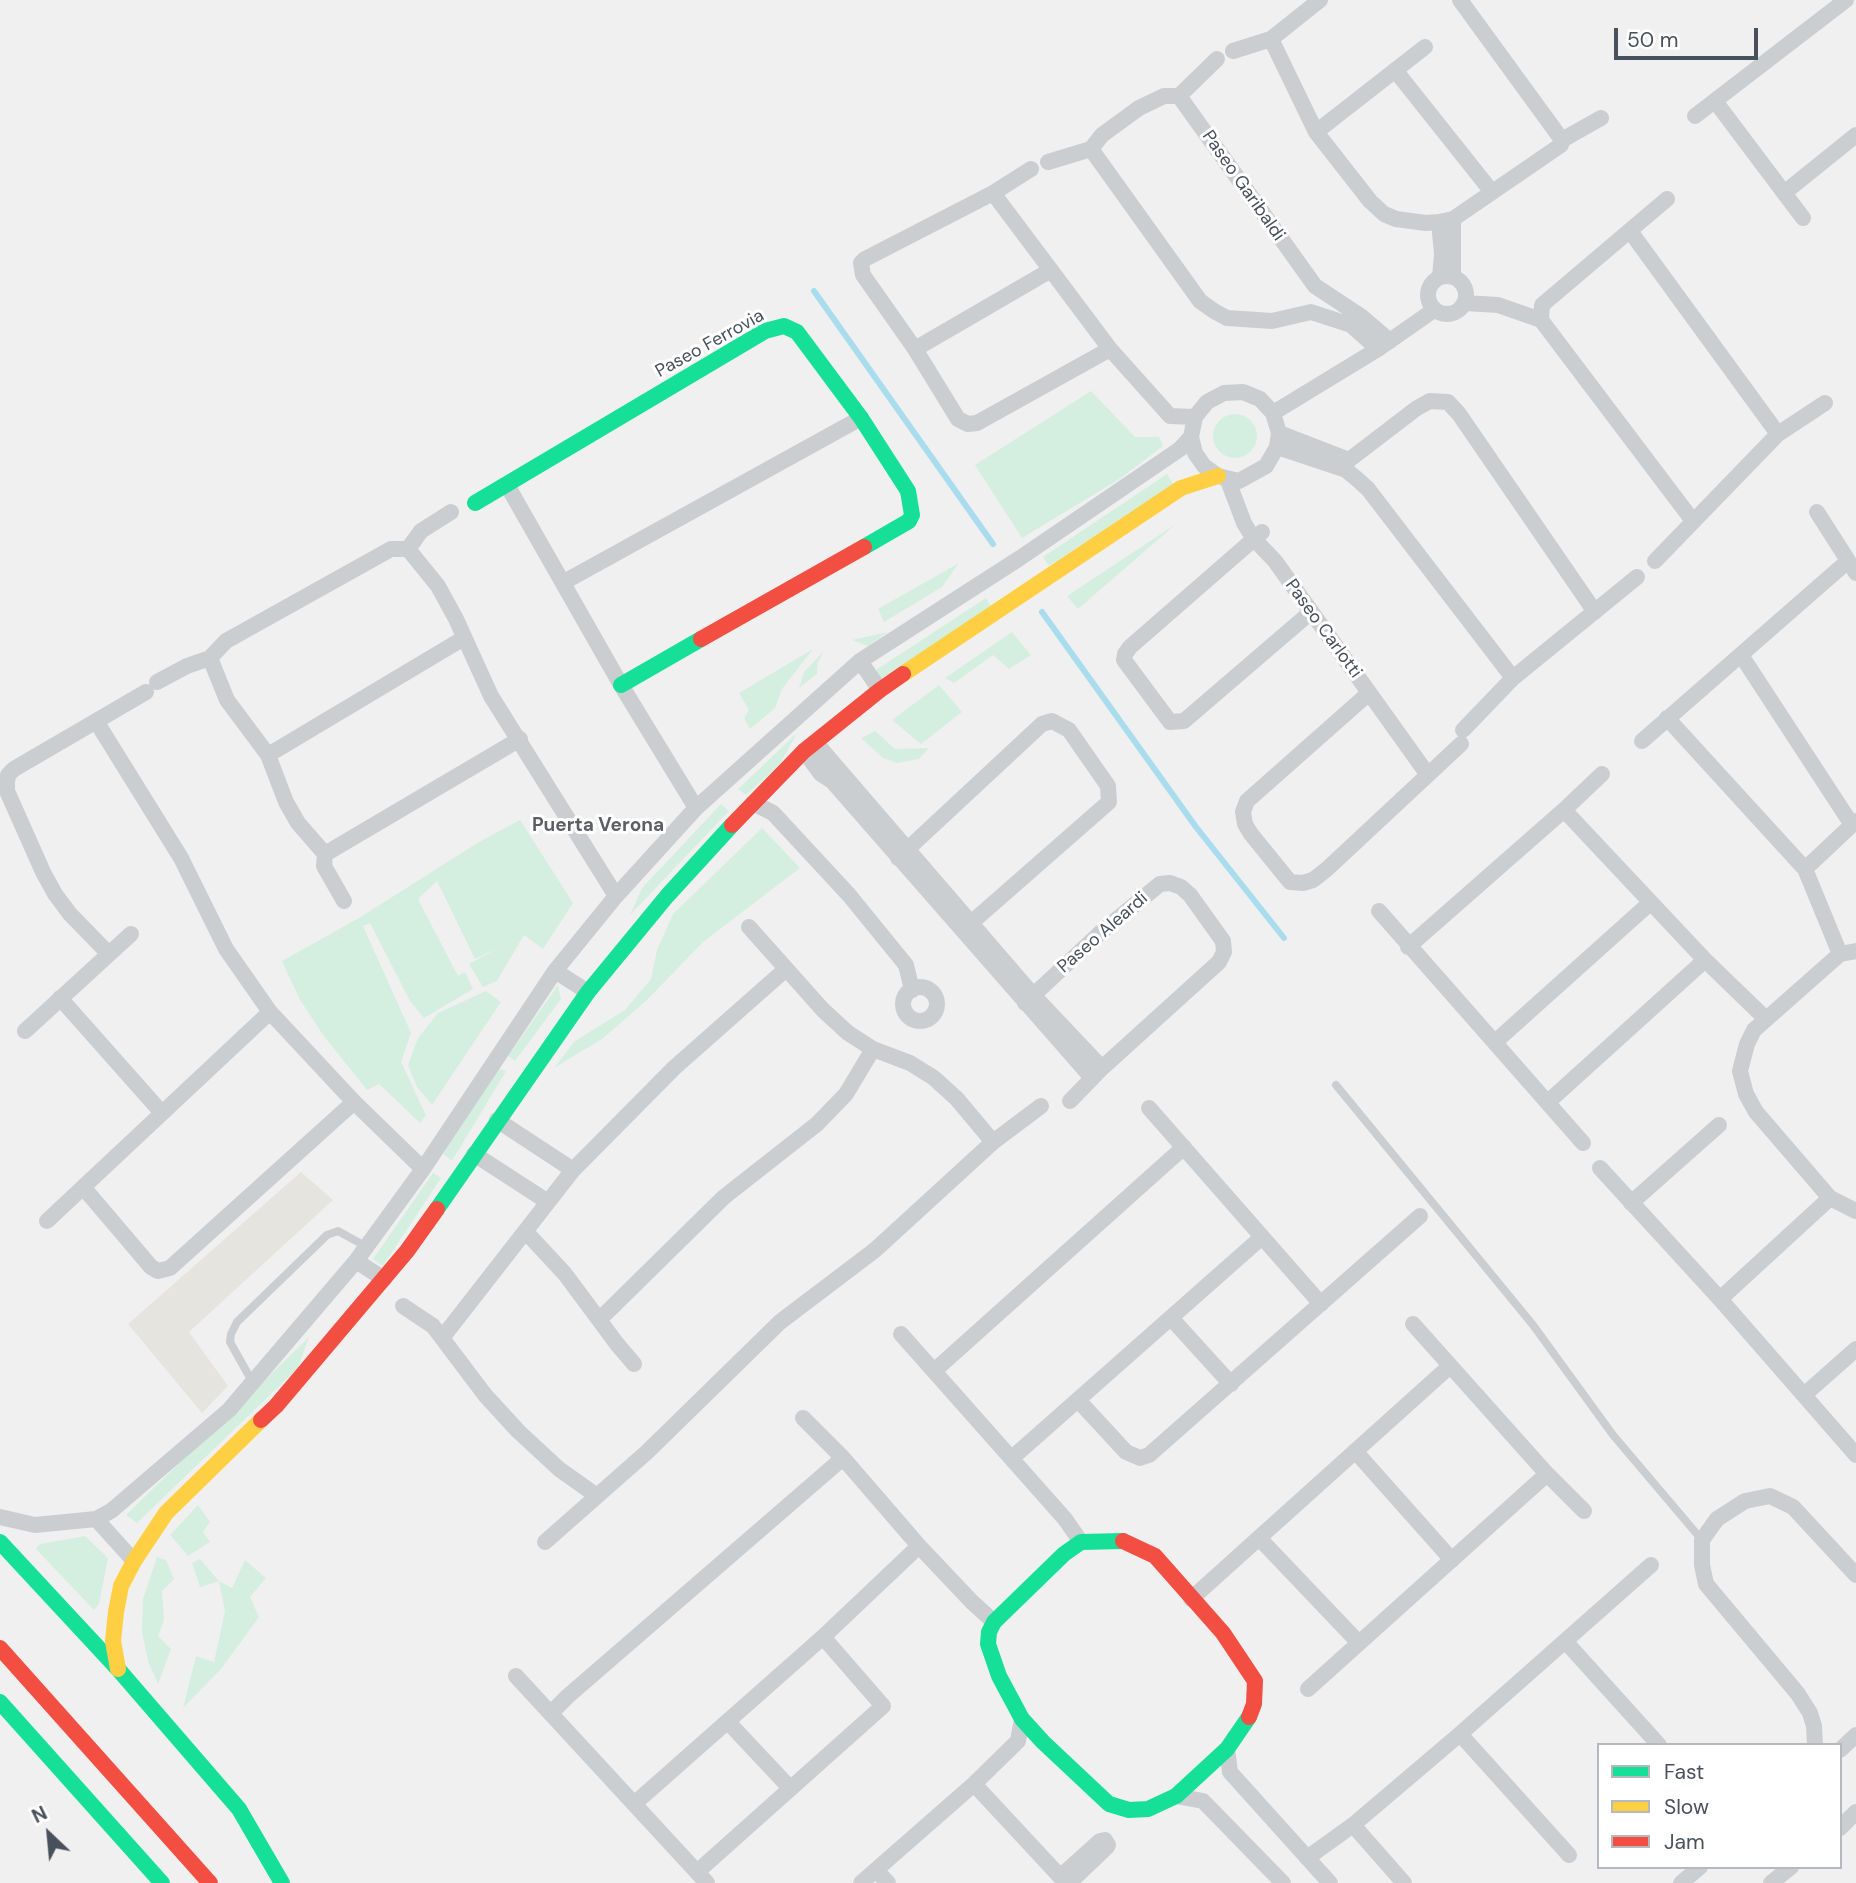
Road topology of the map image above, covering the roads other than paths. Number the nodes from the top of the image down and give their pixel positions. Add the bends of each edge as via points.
1 (1320, 0) edge
2 (1460, 0) edge
3 (1846, 0) edge
4 (1271, 39) junction
5 (1424, 47) dead end
6 (1233, 51) dead end
7 (1217, 59) dead end
8 (1395, 69) junction
9 (1179, 96) junction
10 (1715, 101) junction
11 (1695, 116) dead end
12 (1601, 118) dead end
13 (1316, 132) junction
14 (1856, 135) edge
15 (1562, 140) junction
16 (1091, 149) junction
17 (1048, 162) dead end
18 (1031, 169) dead end
19 (1492, 192) junction
20 (993, 193) junction
21 (1784, 193) junction
22 (1667, 199) dead end
23 (1803, 218) dead end
24 (1446, 220) junction
25 (1630, 231) junction
26 (1051, 270) junction
27 (1447, 277) junction
28 (1315, 286) junction
29 (1465, 303) junction
30 (1434, 310) junction
31 (1311, 312) junction
32 (1541, 320) junction
33 (1384, 345) junction
34 (915, 349) junction
35 (1110, 349) junction
36 (1825, 403) dead end
37 (1273, 413) junction
38 (1195, 417) junction
39 (861, 418) junction
40 (1778, 434) junction
41 (1191, 437) junction
42 (1278, 440) junction
43 (1347, 465) junction
44 (1228, 478) junction
45 (507, 485) junction
46 (475, 503) dead end
47 (451, 512) dead end
48 (1817, 512) dead end
49 (1693, 521) junction
50 (1258, 535) junction
51 (408, 550) junction
52 (1655, 561) dead end
53 (1852, 567) edge
54 (1637, 577) dead end
55 (564, 582) junction
56 (1311, 612) junction
57 (1595, 612) junction
58 (464, 638) junction
59 (1741, 655) junction
60 (210, 658) junction
61 (860, 661) junction
62 (1513, 678) junction
63 (621, 684) junction
64 (880, 690) junction
65 (1369, 693) junction
66 (1667, 718) junction
67 (96, 721) junction
68 (520, 739) junction
69 (1642, 741) dead end
70 (810, 747) junction
71 (268, 755) junction
72 (1428, 775) junction
73 (1602, 775) dead end
74 (753, 803) junction
75 (696, 808) junction
76 (1564, 810) junction
77 (1854, 823) edge
78 (325, 854) junction
79 (902, 854) junction
80 (1805, 869) junction
81 (616, 896) junction
82 (344, 901) dead end
83 (1650, 903) junction
84 (1379, 911) dead end
85 (749, 927) dead end
86 (968, 927) junction
87 (131, 934) dead end
88 (1408, 947) junction
89 (107, 953) junction
90 (1848, 953) edge
91 (1705, 960) junction
92 (786, 970) junction
93 (555, 971) junction
94 (912, 990) dead end
95 (588, 992) junction
96 (60, 998) junction
97 (1029, 999) junction
98 (270, 1012) junction
99 (1765, 1018) junction
100 (24, 1031) dead end
101 (1495, 1042) junction
102 (873, 1049) junction
103 (1097, 1073) junction
104 (1336, 1085) dead end
105 (1070, 1101) dead end
106 (354, 1102) junction
107 (1548, 1102) junction
108 (1041, 1106) dead end
109 (1149, 1108) dead end
110 (163, 1113) junction
111 (497, 1120) junction
112 (1719, 1125) dead end
113 (993, 1142) junction
114 (1583, 1143) dead end
115 (1184, 1147) junction
116 (474, 1154) junction
117 (1600, 1168) dead end
118 (424, 1169) junction
119 (573, 1170) junction
120 (83, 1187) junction
121 (1830, 1198) junction
122 (548, 1202) junction
123 (1631, 1203) junction
124 (1856, 1211) edge
125 (1420, 1216) dead end
126 (47, 1221) dead end
127 (526, 1232) junction
128 (1262, 1237) junction
129 (367, 1247) junction
130 (356, 1261) junction
131 (384, 1279) junction
132 (1720, 1299) junction
133 (1321, 1304) junction
134 (403, 1306) dead end
135 (1171, 1318) junction
136 (600, 1319) junction
137 (1413, 1324) dead end
138 (901, 1334) dead end
139 (442, 1338) junction
140 (1856, 1349) edge
141 (635, 1364) dead end
142 (1450, 1366) junction
143 (934, 1371) junction
144 (253, 1383) junction
145 (1231, 1384) junction
146 (1804, 1395) junction
147 (1078, 1400) junction
148 (803, 1418) dead end
149 (1355, 1451) junction
150 (1856, 1455) edge
151 (842, 1458) junction
152 (1012, 1458) junction
153 (1547, 1474) junction
154 (597, 1496) junction
155 (1584, 1511) dead end
156 (0, 1517) edge
157 (96, 1519) junction
158 (1259, 1538) junction
159 (1702, 1540) junction
160 (0, 1542) edge
161 (545, 1542) dead end
162 (1081, 1542) junction
163 (919, 1546) junction
164 (1452, 1560) junction
165 (134, 1561) junction
166 (1651, 1565) dead end
167 (1856, 1575) edge
168 (1191, 1599) junction
169 (994, 1622) junction
170 (823, 1637) junction
171 (1564, 1641) junction
172 (1359, 1643) junction
173 (0, 1648) edge
174 (118, 1669) junction
175 (516, 1676) dead end
176 (1308, 1689) dead end
177 (0, 1702) edge
178 (551, 1713) junction
179 (1022, 1718) junction
180 (728, 1722) junction
181 (1460, 1734) junction
182 (1856, 1735) edge
183 (1043, 1742) junction
184 (1658, 1743) edge
185 (1815, 1743) edge
186 (1842, 1748) edge
187 (1227, 1749) junction
188 (976, 1787) junction
189 (790, 1788) junction
190 (1177, 1796) junction
191 (635, 1804) junction
192 (1856, 1812) edge
193 (1353, 1825) junction
194 (1842, 1829) edge
195 (1569, 1855) dead end
196 (1307, 1858) junction
197 (1698, 1869) edge
198 (1788, 1869) edge
199 (876, 1870) junction
200 (702, 1877) edge
201 (1274, 1880) edge
202 (1065, 1881) edge
203 (162, 1883) edge
204 (210, 1883) edge
205 (282, 1883) edge
206 (861, 1883) edge
207 (888, 1883) edge
208 (1331, 1883) edge
209 (1404, 1883) edge
210 (1681, 1883) edge
211 (1771, 1883) edge

1 - 4 street
2 - 15 street
3 - 10 street
4 - 6 street
4 - 13 street
5 - 8 street
7 - 9 street
8 - 13 street
8 - 19 street
9 - 16 street via 1164,96 1139,108 1102,135
9 - 28 street, Paseo Garibaldi
10 - 11 street
10 - 21 street
12 - 15 street
13 - 24 street via 1384,214 1411,222
14 - 21 street
15 - 19 street
16 - 17 street
16 - 31 street via 1200,300 1214,311 1227,318 1272,321
18 - 20 street
19 - 24 street
20 - 26 street
20 - 34 street via 861,264 863,275
21 - 23 street
22 - 25 street
24 - 27 street
25 - 32 street via 1542,305
25 - 40 street
26 - 34 street
26 - 35 street
27 - 29 street via 1459,280 1466,290
27 - 30 street via 1430,286
28 - 31 street
28 - 33 street, Paseo Garibaldi via 1362,317
29 - 30 street via 1452,314
29 - 32 street via 1498,305
30 - 33 street
31 - 33 street via 1351,324
32 - 49 street
33 - 37 street
34 - 35 street via 958,419 973,425
35 - 38 street via 1170,416
36 - 40 street
37 - 38 street via 1260,399 1242,392 1224,393 1207,402
37 - 42 street
38 - 41 street
39 - 45 main road, Paseo Ferrovia via 797,332 784,326 765,331
39 - 55 street
39 - 63 main road, Paseo Ferrovia via 908,491 909,521
40 - 49 street
41 - 44 street via 1204,466
41 - 61 street via 1020,558
42 - 43 street
42 - 44 street via 1266,466 1255,474
43 - 57 street via 1417,408 1430,401 1448,402
43 - 62 street
44 - 50 street via 1244,523
44 - 64 main road via 1181,488
45 - 46 main road
45 - 55 street
47 - 51 street via 421,531
48 - 53 street
49 - 52 street
50 - 56 street, Paseo Carlotti
50 - 56 street via 1130,647 1124,660 1170,722 1184,721
51 - 58 street via 438,586
51 - 60 street via 391,550 226,641
53 - 59 street
54 - 57 street
55 - 63 street
56 - 65 street, Paseo Carlotti
57 - 62 street
58 - 68 street via 491,696
58 - 71 street
59 - 66 street
59 - 77 street
60 - 67 street via 187,666
60 - 71 street via 227,700
61 - 64 street
61 - 75 street
62 - 72 street
63 - 75 street
64 - 70 main road
65 - 72 street, Paseo Carlotti
65 - 72 street via 1247,801 1243,812 1251,834 1290,882 1313,880
66 - 69 street
66 - 80 street
67 - 89 street via 14,769 6,783 55,894
67 - 98 street via 181,858 226,949
68 - 78 street
68 - 81 street
70 - 74 main road
70 - 79 street via 821,774
71 - 78 street via 293,814
73 - 76 street
74 - 94 street via 773,813 849,895 906,965
74 - 95 main road via 667,896
75 - 81 street
76 - 83 street
76 - 88 street
77 - 80 street
78 - 82 street via 324,866
79 - 86 street
79 - 86 street via 1042,724 1052,721 1069,730 1108,786 1109,802
80 - 90 street
81 - 93 street
83 - 91 street
83 - 101 street
84 - 88 street
85 - 92 street
86 - 97 street
87 - 89 street
88 - 101 street
89 - 96 street
90 - 99 street
91 - 99 street
91 - 107 street
92 - 102 street via 848,1033
92 - 119 street via 665,1077
93 - 95 street
93 - 118 street
95 - 111 main road
96 - 100 street
96 - 110 street
97 - 103 street
97 - 103 street, Paseo Aleardi via 1160,884 1181,887 1190,895 1223,941 1222,957
98 - 106 street
98 - 110 street
99 - 121 street via 1747,1044 1740,1071 1746,1094 1756,1112
101 - 107 street
102 - 113 street via 934,1077
102 - 136 street via 846,1094 817,1124 716,1204
103 - 105 street, Paseo Aleardi
104 - 159 lane via 1532,1325 1612,1435
106 - 118 street
106 - 120 street via 170,1268 158,1271 151,1267
107 - 114 street
108 - 113 street
109 - 115 street
110 - 120 street
111 - 116 main road
111 - 119 street
112 - 123 street
113 - 154 street via 875,1250 780,1322
115 - 128 street
115 - 143 street
116 - 122 street
116 - 131 main road
117 - 123 street
118 - 129 street
119 - 122 street
120 - 126 street
121 - 124 street
121 - 132 street
122 - 127 street
123 - 132 street
125 - 133 street
127 - 136 street
127 - 139 street
128 - 133 street
128 - 135 street
129 - 130 street
129 - 144 lane via 338,1231 327,1235 237,1322 230,1342
130 - 131 street
130 - 144 street
131 - 165 main road via 276,1406 166,1513
132 - 146 street
133 - 145 street
134 - 139 street via 433,1326
135 - 145 street
135 - 147 street
136 - 141 street
137 - 142 street
138 - 143 street
139 - 154 street via 517,1431
140 - 146 street
142 - 149 street
142 - 153 street
143 - 152 street
144 - 157 street via 229,1410
145 - 147 street via 1158,1448 1140,1458 1126,1452
146 - 150 street
147 - 152 street
148 - 151 street
149 - 158 street
149 - 164 street
151 - 163 street
151 - 178 street
152 - 162 street
153 - 155 street
153 - 164 street
154 - 161 street
156 - 157 street via 35,1525
157 - 165 street
158 - 168 street
158 - 172 street
159 - 167 street via 1717,1519 1745,1501 1770,1496 1793,1507
159 - 185 street via 1706,1584 1798,1695 1810,1713
160 - 174 main road
162 - 168 main road via 1123,1541 1155,1556
162 - 169 main road
163 - 169 street
163 - 170 street
164 - 172 street
165 - 174 main road via 121,1586 116,1612 113,1640
166 - 171 street
168 - 187 main road via 1223,1633 1255,1681 1247,1723
169 - 179 main road via 988,1644 992,1661
170 - 180 street
170 - 189 street via 883,1706
171 - 181 street
171 - 184 street
172 - 176 street
173 - 204 main road
174 - 205 main road via 239,1809
175 - 178 street
177 - 203 main road
178 - 191 street
179 - 183 main road
179 - 188 street via 1017,1741
180 - 189 street
180 - 191 street
181 - 193 street
181 - 195 street
182 - 186 street
183 - 188 street via 1021,1749
183 - 190 main road via 1109,1804 1149,1809
187 - 190 main road
187 - 196 street via 1230,1772
188 - 199 street
188 - 202 street
189 - 200 street
190 - 201 street via 1203,1801
191 - 200 street
192 - 194 street
193 - 196 street
193 - 209 street
196 - 208 street
197 - 210 street
198 - 211 street
199 - 206 street
199 - 207 street

